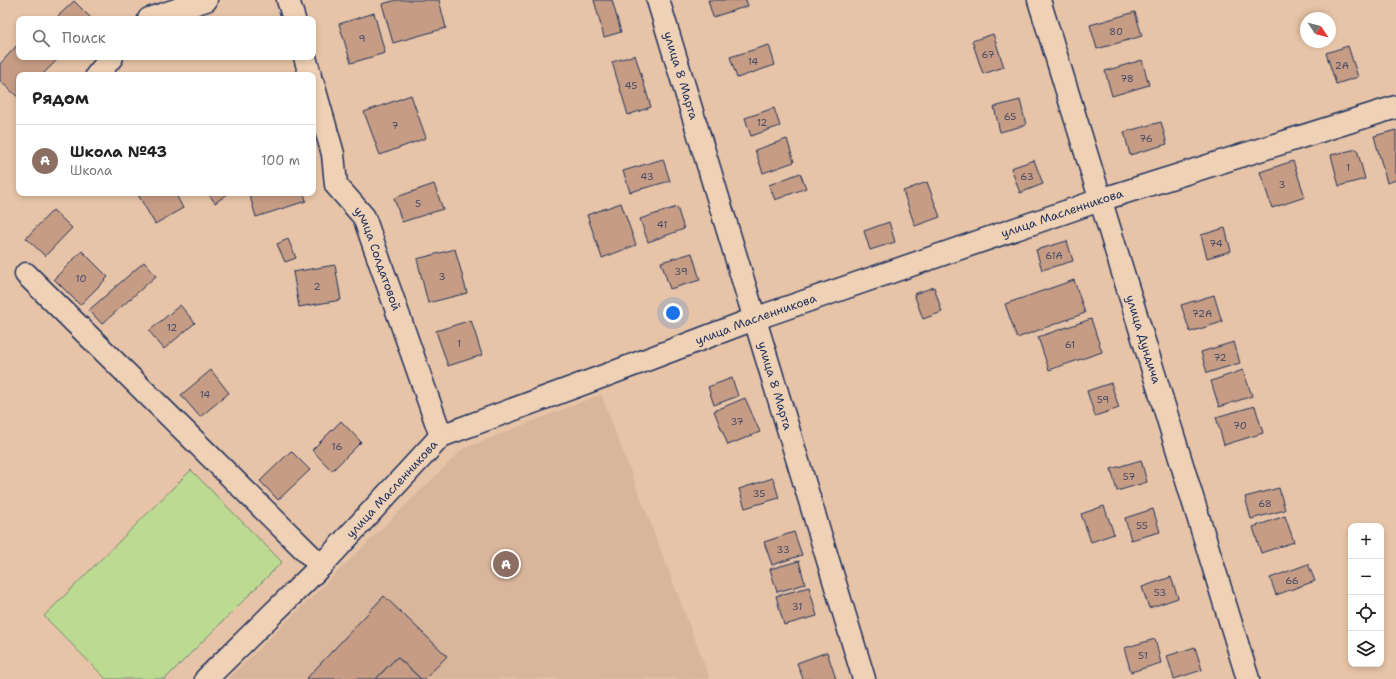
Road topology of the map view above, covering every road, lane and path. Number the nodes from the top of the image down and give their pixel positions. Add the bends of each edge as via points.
1 (206, 0) edge
2 (288, 0) edge
3 (658, 0) edge
4 (1039, 0) edge
5 (158, 16) edge
6 (293, 16) edge
7 (110, 60) edge
8 (306, 60) edge
9 (100, 72) edge
10 (309, 72) edge
11 (316, 94) edge
12 (1396, 107) edge
13 (1100, 200) junction
14 (26, 274) dead end
15 (754, 319) junction
16 (441, 436) junction
17 (321, 566) junction
18 (206, 679) edge
19 (864, 679) edge
20 (1248, 679) edge

1 - 5 street
2 - 6 street
3 - 15 street, улица 8 Марта
4 - 13 street, улица Дундича
7 - 9 street
8 - 10 street
11 - 16 street, улица Солдатовой via 333,154 336,185 364,217
12 - 13 street, улица Масленникова
13 - 15 street, улица Масленникова
13 - 20 street, улица Дундича
14 - 17 street
15 - 16 street, улица Масленникова
15 - 19 street, улица 8 Марта
16 - 17 street, улица Масленникова
17 - 18 street, улица Масленникова

